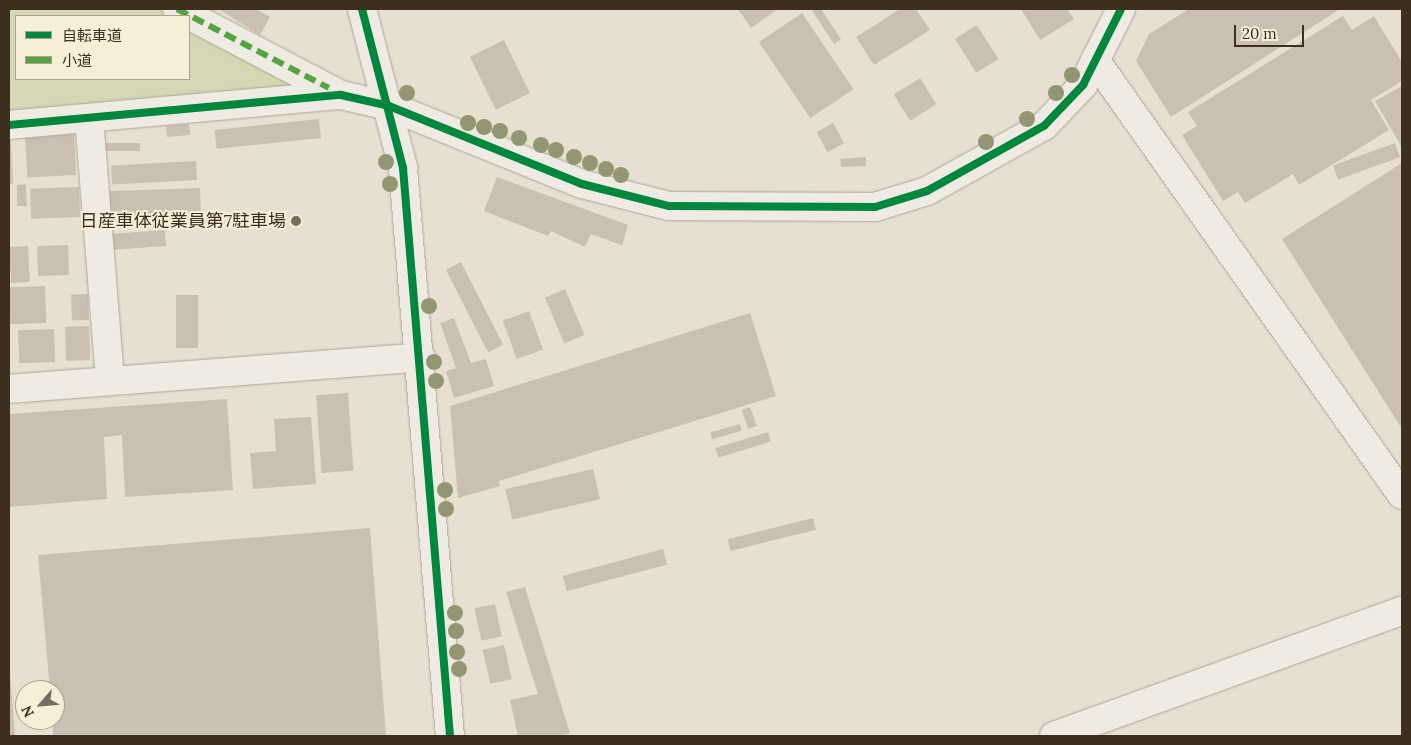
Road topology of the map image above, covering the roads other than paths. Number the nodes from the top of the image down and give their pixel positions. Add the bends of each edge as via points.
1 (178, 9) edge
2 (362, 9) edge
3 (1121, 9) edge
4 (189, 15) edge
5 (190, 15) edge
6 (1095, 60) junction
7 (335, 92) junction
8 (389, 106) junction
9 (89, 118) junction
10 (9, 125) edge
11 (421, 357) junction
12 (110, 381) junction
13 (9, 389) edge
14 (1402, 496) edge
15 (1402, 610) edge
16 (450, 736) edge
17 (1054, 736) edge

1 - 4 street
2 - 8 street
3 - 6 street
5 - 7 street
6 - 8 street via 1083,85 1044,126 928,192 875,207 669,206 582,184
6 - 14 street
7 - 8 street
7 - 9 street
8 - 11 street via 403,168
9 - 10 street
9 - 12 street
11 - 12 street
11 - 16 street
12 - 13 street
15 - 17 street

